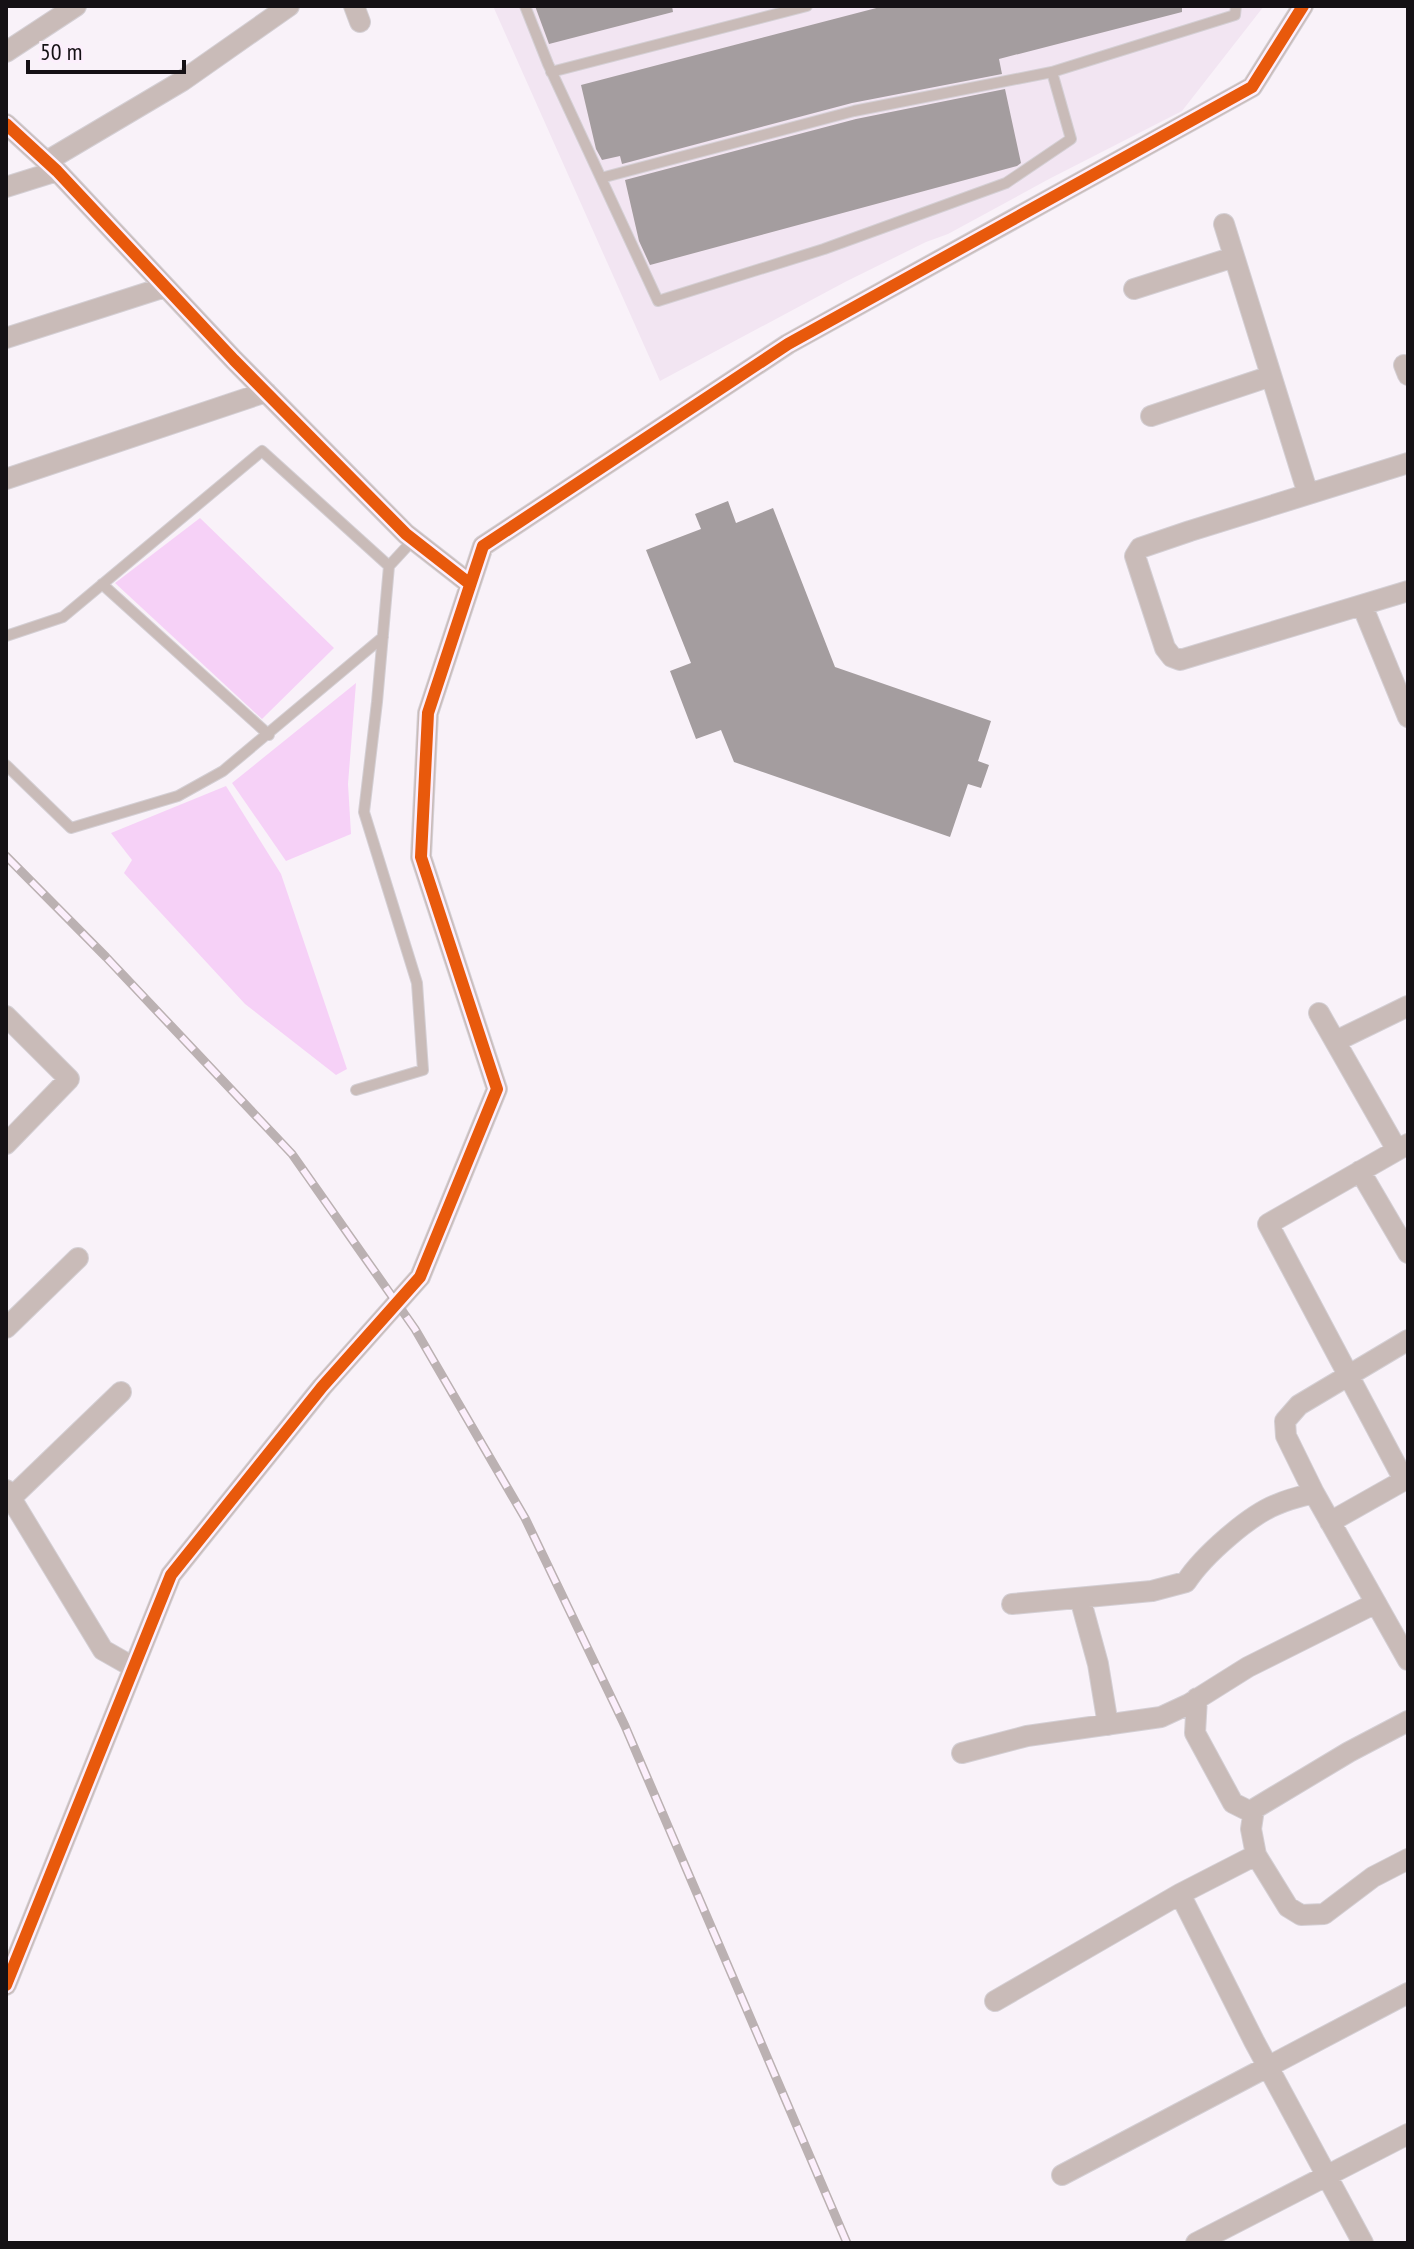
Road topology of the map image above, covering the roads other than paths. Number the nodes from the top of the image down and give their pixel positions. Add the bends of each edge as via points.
1 (76, 6) edge
2 (525, 6) edge
3 (807, 6) edge
4 (1236, 6) edge
5 (1303, 6) edge
6 (282, 8) edge
7 (6, 52) edge
8 (551, 72) junction
9 (1052, 72) junction
10 (6, 124) edge
11 (52, 166) junction
12 (601, 178) junction
13 (6, 187) edge
14 (1224, 224) dead end
15 (1234, 257) junction
16 (165, 287) junction
17 (1134, 289) dead end
18 (6, 338) edge
19 (1271, 376) junction
20 (266, 392) junction
21 (1151, 416) dead end
22 (1408, 463) edge
23 (6, 479) edge
24 (1308, 494) junction
25 (413, 540) junction
26 (389, 566) junction
27 (102, 584) junction
28 (470, 584) junction
29 (1408, 591) edge
30 (1362, 605) junction
31 (6, 636) edge
32 (383, 637) junction
33 (1408, 717) edge
34 (269, 735) junction
35 (6, 765) edge
36 (1408, 1006) edge
37 (1319, 1013) dead end
38 (6, 1016) edge
39 (1336, 1041) junction
40 (356, 1090) dead end
41 (6, 1144) edge
42 (1402, 1147) edge
43 (1360, 1171) junction
44 (1408, 1253) edge
45 (78, 1258) dead end
46 (6, 1328) edge
47 (1408, 1340) edge
48 (1347, 1377) junction
49 (121, 1392) dead end
50 (1406, 1479) edge
51 (1314, 1493) junction
52 (9, 1494) edge
53 (1330, 1522) junction
54 (1080, 1598) junction
55 (1376, 1603) junction
56 (1012, 1604) dead end
57 (1408, 1660) edge
58 (133, 1667) junction
59 (1197, 1698) junction
60 (1408, 1721) edge
61 (1108, 1725) junction
62 (962, 1753) dead end
63 (1253, 1813) junction
64 (1256, 1855) junction
65 (1408, 1859) edge
66 (1180, 1894) junction
67 (6, 1985) edge
68 (1408, 1993) edge
69 (995, 2001) dead end
70 (1268, 2068) junction
71 (1408, 2134) edge
72 (1062, 2175) dead end
73 (1326, 2176) junction
74 (1196, 2243) edge
75 (1363, 2243) edge

1 - 7 street
2 - 8 lane
3 - 8 lane
4 - 9 lane via 1235,15
5 - 28 street via 1252,87 788,344 483,546
6 - 11 street
8 - 12 lane
9 - 12 lane via 854,111
9 - 12 lane via 1071,139 1006,183 824,249 658,301
10 - 11 street
11 - 13 street
11 - 16 street
14 - 15 street
15 - 17 street
15 - 19 street
16 - 18 street
16 - 20 street
19 - 21 street
19 - 24 street
20 - 23 street
20 - 25 street
22 - 24 street
24 - 30 street via 1140,548 1137,567 1165,648 1172,657 1191,659
25 - 26 lane
25 - 28 street
26 - 27 lane via 262,451
26 - 32 lane
27 - 31 lane via 63,617
27 - 34 lane
28 - 58 street via 428,713 421,857 497,1089 420,1277 322,1387 171,1575
29 - 30 street
30 - 33 street
32 - 34 lane
32 - 40 lane via 364,812 417,983 423,1070
34 - 35 lane via 223,771 178,796 71,828
36 - 39 street
37 - 39 street
38 - 41 street via 69,1079
39 - 42 street
42 - 43 street
43 - 44 street
43 - 48 street via 1268,1224
45 - 46 street
47 - 48 street
48 - 50 street
48 - 51 street via 1299,1405 1285,1421 1286,1436
49 - 52 street
50 - 53 street
51 - 53 street
51 - 54 street via 1275,1505 1230,1535 1186,1582
52 - 58 street via 103,1650
53 - 55 street
54 - 56 street
54 - 61 street
55 - 57 street
55 - 59 street
58 - 67 street
59 - 61 street via 1161,1717
59 - 63 street via 1195,1733 1233,1803
60 - 63 street
61 - 62 street via 1027,1736
63 - 64 street
64 - 65 street via 1288,1907 1301,1915 1324,1914 1373,1877
64 - 66 street
66 - 69 street
66 - 70 street
68 - 70 street
70 - 72 street
70 - 73 street
71 - 73 street
73 - 74 street
73 - 75 street

